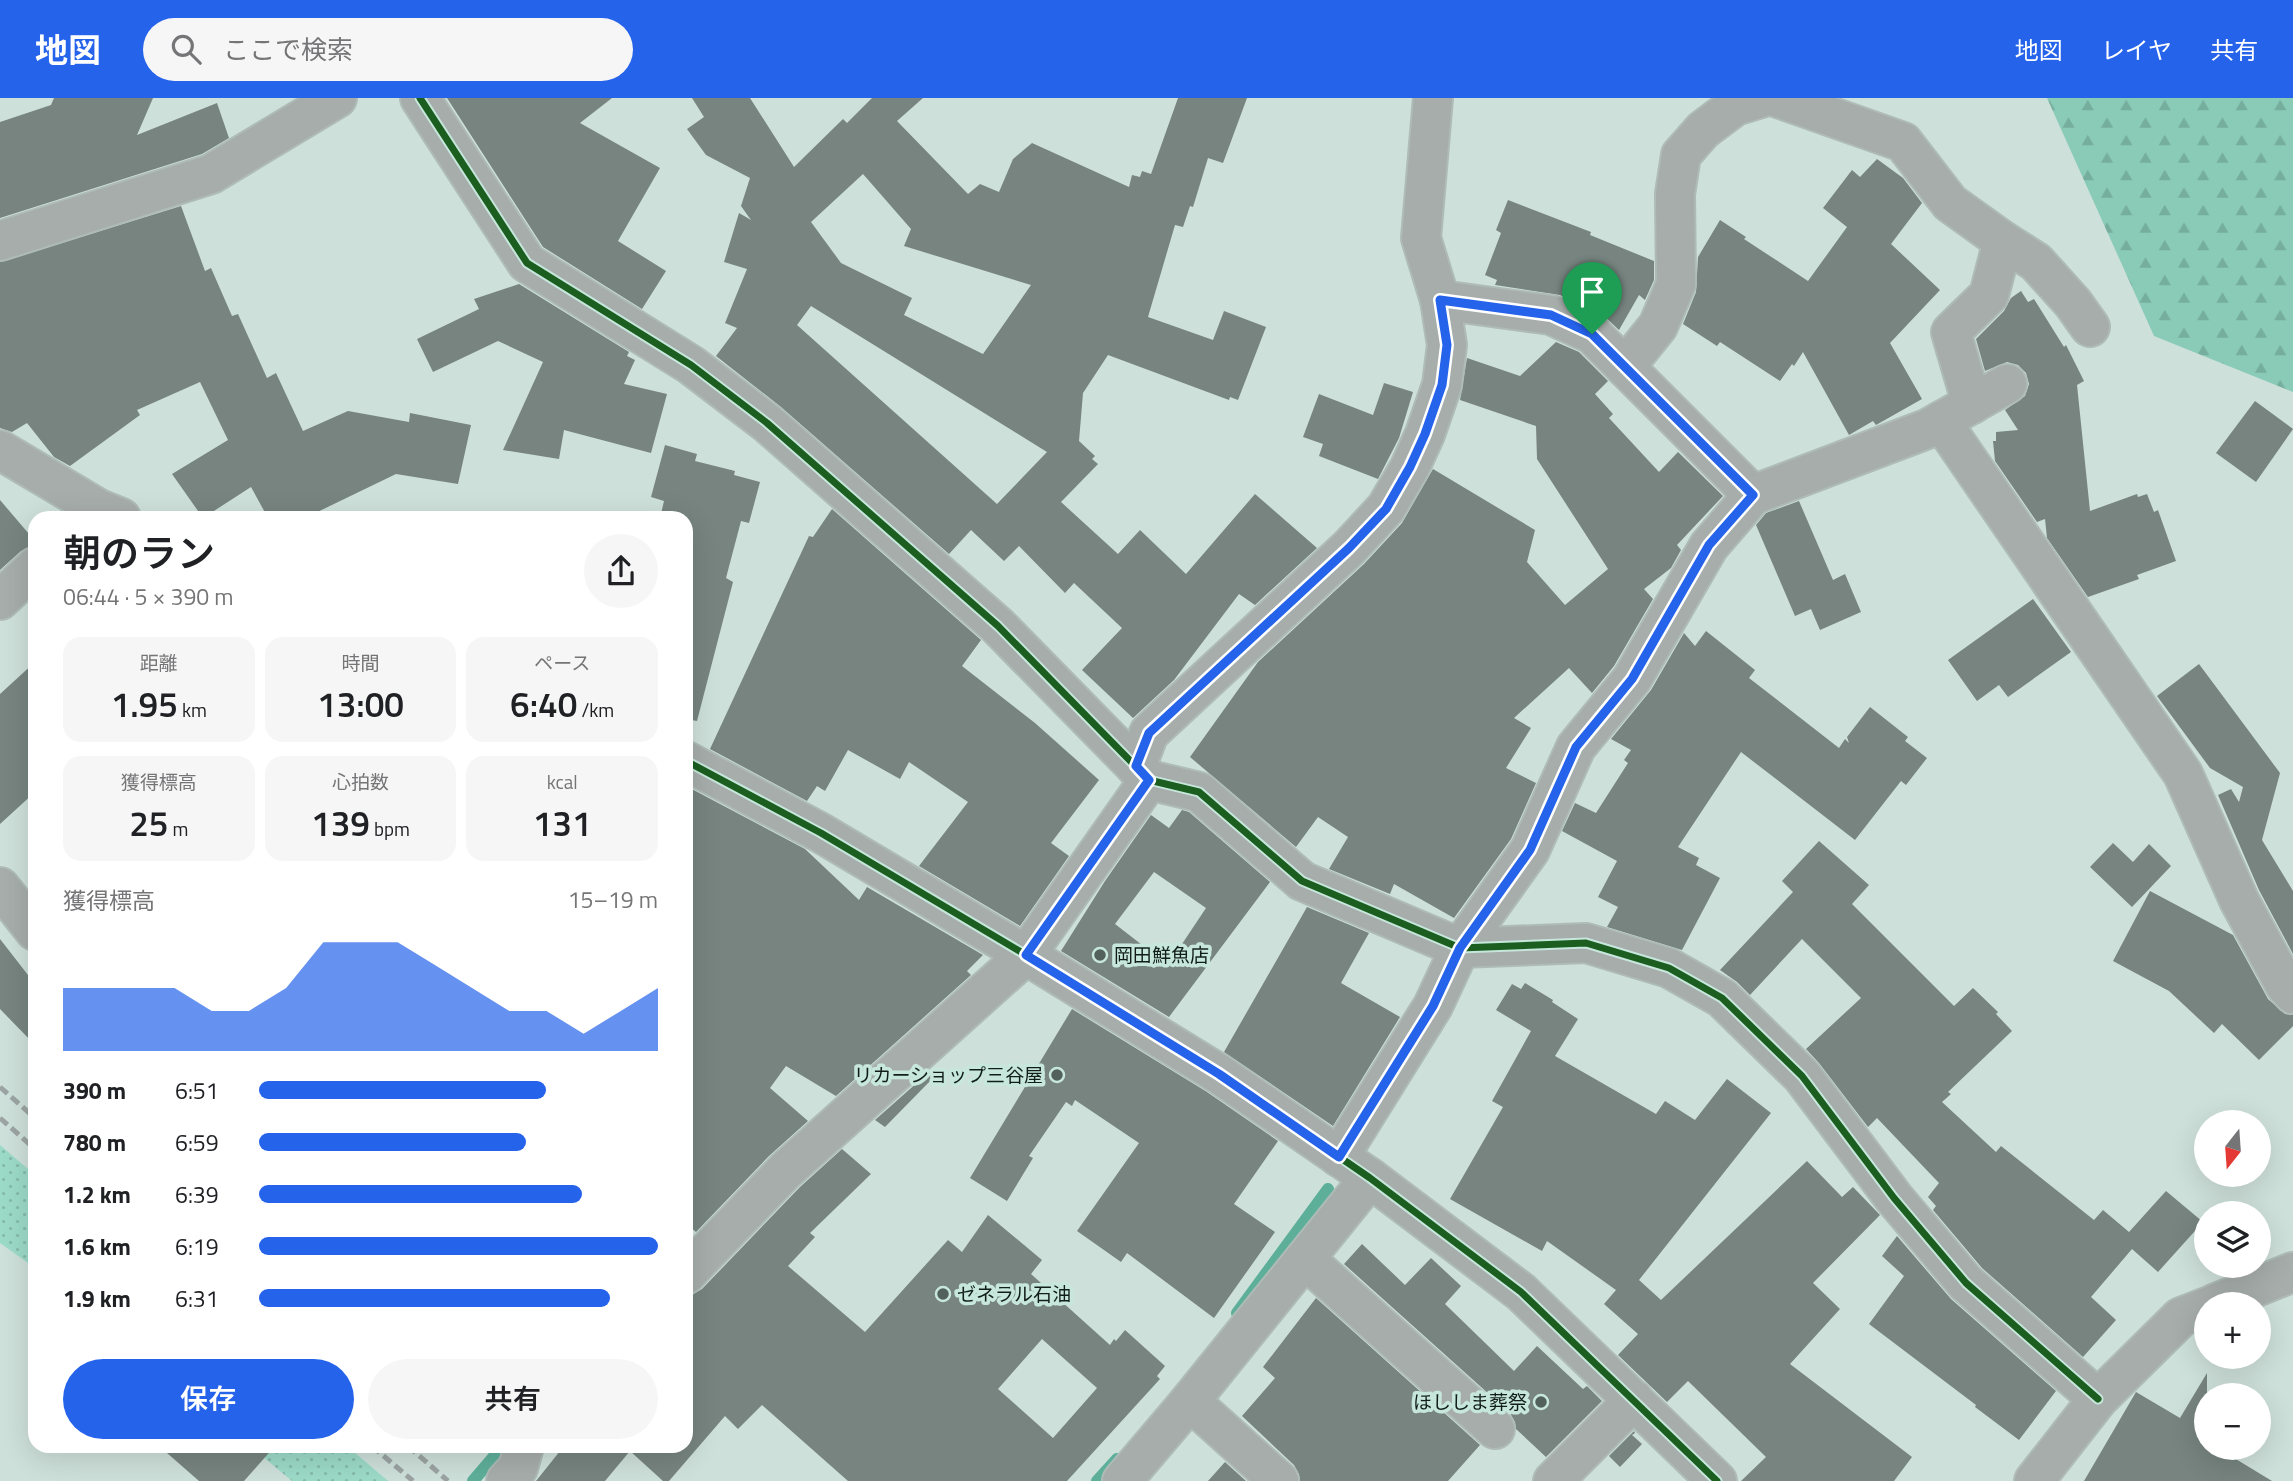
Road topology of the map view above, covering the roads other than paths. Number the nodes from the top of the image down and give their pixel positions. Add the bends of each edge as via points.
1 (337, 98) edge
2 (420, 98) edge
3 (1433, 98) edge
4 (1761, 98) edge
5 (1778, 98) edge
6 (2003, 241) junction
7 (0, 242) edge
8 (1440, 300) junction
9 (2090, 327) dead end
10 (1625, 368) junction
11 (2007, 384) dead end
12 (1957, 413) junction
13 (0, 450) edge
14 (1753, 495) junction
15 (97, 511) edge
16 (28, 574) edge
17 (0, 600) edge
18 (693, 765) edge
19 (1142, 773) junction
20 (0, 887) edge
21 (28, 922) edge
22 (1460, 948) junction
23 (1026, 955) junction
24 (2293, 994) edge
25 (1355, 1168) junction
26 (1305, 1259) junction
27 (693, 1267) edge
28 (2293, 1272) edge
29 (2244, 1292) edge
30 (2194, 1312) edge
31 (2098, 1399) junction
32 (1634, 1400) junction
33 (1190, 1401) junction
34 (1495, 1429) dead end
35 (522, 1453) edge
36 (506, 1481) edge
37 (1122, 1481) edge
38 (1279, 1481) edge
39 (1553, 1481) edge
40 (1717, 1481) edge
41 (2034, 1481) edge

1 - 7 street via 211,174
2 - 19 street via 527,263 691,365 767,423 998,626
3 - 8 street via 1421,238
4 - 10 street via 1735,106 1703,130 1681,155 1675,194 1676,284 1658,326
5 - 6 street via 1903,142 1950,203
6 - 9 street via 2036,262
6 - 12 street via 1989,295 1951,332
8 - 10 street via 1551,315 1592,334
8 - 19 street via 1447,345 1442,385 1425,434 1386,509 1149,733
10 - 14 street
11 - 12 street
12 - 14 street via 1927,429
12 - 24 street via 2183,774 2239,901
13 - 15 street
14 - 22 street via 1709,545 1632,679 1576,747 1530,850
16 - 17 street
18 - 23 street via 821,833
19 - 22 street via 1199,792 1302,881
19 - 23 street
20 - 21 street
22 - 25 street
22 - 31 street via 1586,943 1669,968 1722,999 1802,1076 1894,1198 1966,1283
23 - 25 street via 1219,1074
23 - 27 street via 785,1171
25 - 26 street
25 - 32 street via 1521,1292
26 - 33 street
26 - 34 street
28 - 29 street
30 - 31 street via 2181,1317
31 - 41 street
32 - 39 street
32 - 40 street
33 - 37 street
33 - 38 street
35 - 36 street via 518,1468

